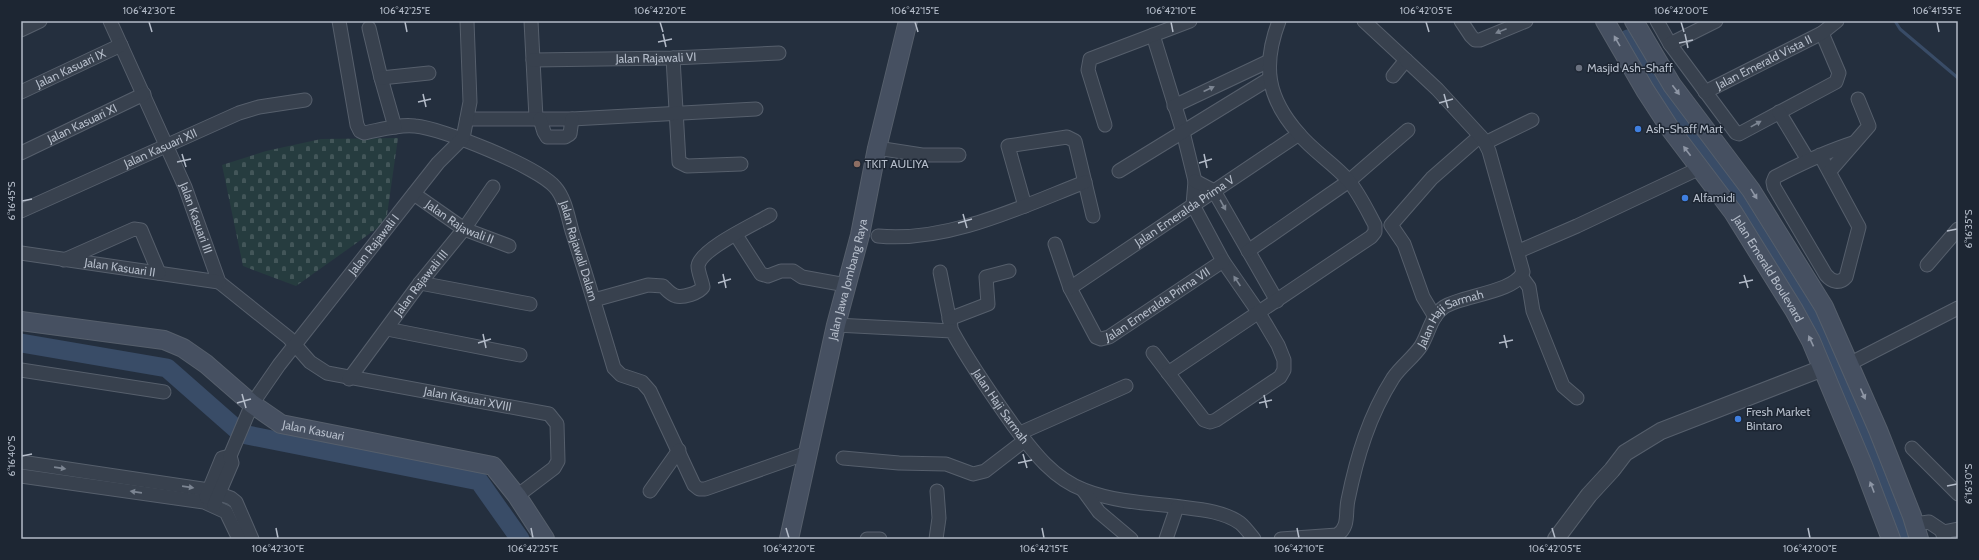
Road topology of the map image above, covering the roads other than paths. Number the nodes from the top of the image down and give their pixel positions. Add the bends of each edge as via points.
1 (40, 21) edge
2 (338, 21) edge
3 (467, 21) edge
4 (531, 21) edge
5 (908, 21) edge
6 (1190, 21) edge
7 (1279, 21) edge
8 (1364, 21) edge
9 (1461, 21) edge
10 (1526, 21) edge
11 (1605, 21) edge
12 (1634, 21) edge
13 (1656, 21) edge
14 (1716, 21) edge
15 (1837, 21) edge
16 (115, 22) edge
17 (369, 28) dead end
18 (21, 30) edge
19 (1822, 33) junction
20 (1152, 35) junction
21 (1670, 44) junction
22 (121, 45) junction
23 (779, 53) dead end
24 (673, 58) junction
25 (533, 60) junction
26 (1406, 60) junction
27 (1269, 61) junction
28 (429, 72) dead end
29 (1393, 76) dead end
30 (380, 78) junction
31 (1269, 79) junction
32 (21, 92) edge
33 (1705, 92) junction
34 (144, 94) junction
35 (1858, 99) dead end
36 (305, 100) dead end
37 (1174, 106) junction
38 (756, 109) dead end
39 (1779, 112) junction
40 (676, 113) junction
41 (538, 118) junction
42 (467, 119) junction
43 (572, 119) junction
44 (1532, 120) dead end
45 (1105, 125) dead end
46 (395, 127) junction
47 (1408, 130) dead end
48 (1183, 132) junction
49 (1299, 134) junction
50 (463, 138) junction
51 (1483, 140) junction
52 (1852, 143) junction
53 (167, 144) junction
54 (877, 148) junction
55 (21, 153) edge
56 (958, 155) dead end
57 (1814, 158) junction
58 (741, 164) dead end
59 (1700, 168) junction
60 (1119, 171) dead end
61 (1830, 171) junction
62 (1195, 181) junction
63 (1349, 181) junction
64 (1085, 182) junction
65 (493, 187) dead end
66 (1214, 191) junction
67 (414, 194) junction
68 (1192, 205) junction
69 (1025, 206) junction
70 (21, 211) edge
71 (770, 215) dead end
72 (1093, 216) dead end
73 (1958, 228) edge
74 (464, 229) junction
75 (736, 235) junction
76 (869, 236) junction
77 (1055, 244) dead end
78 (509, 246) dead end
79 (1519, 251) junction
80 (21, 252) edge
81 (1248, 252) junction
82 (64, 260) junction
83 (1223, 261) junction
84 (1927, 265) dead end
85 (1009, 271) dead end
86 (940, 272) dead end
87 (159, 273) junction
88 (1522, 276) junction
89 (219, 282) junction
90 (420, 283) junction
91 (846, 286) junction
92 (1070, 288) junction
93 (594, 300) junction
94 (1277, 301) junction
95 (530, 304) dead end
96 (1958, 308) edge
97 (1259, 313) junction
98 (1435, 317) junction
99 (21, 322) edge
100 (836, 325) junction
101 (951, 325) junction
102 (387, 329) junction
103 (296, 344) junction
104 (1153, 353) dead end
105 (520, 355) dead end
106 (1849, 364) junction
107 (1823, 368) junction
108 (21, 370) edge
109 (1168, 373) junction
110 (349, 379) junction
111 (1126, 386) dead end
112 (164, 392) dead end
113 (1578, 398) dead end
114 (252, 404) junction
115 (1022, 437) junction
116 (1912, 448) dead end
117 (678, 450) junction
118 (807, 453) junction
119 (843, 458) dead end
120 (21, 462) edge
121 (21, 476) edge
122 (1083, 490) junction
123 (650, 491) dead end
124 (937, 491) dead end
125 (1958, 494) edge
126 (517, 496) junction
127 (211, 498) junction
128 (1177, 507) junction
129 (1902, 527) edge
130 (1958, 529) edge
131 (1944, 536) edge
132 (239, 539) edge
133 (252, 539) edge
134 (546, 539) edge
135 (789, 539) edge
136 (867, 539) edge
137 (880, 539) edge
138 (936, 539) edge
139 (1131, 539) edge
140 (1166, 539) edge
141 (1254, 539) edge
142 (1281, 539) edge
143 (1556, 539) edge

1 - 18 street
2 - 46 street, Jalan Rajawali Dalam via 357,125 364,133
3 - 42 street via 470,77
4 - 25 street
5 - 54 main road, Jalan Jawa Jombang Raya
6 - 20 street
7 - 27 street via 1272,40
8 - 26 street
10 -> 9 street via 1480,40 1471,36
59 -> 11 main road, Jalan Emerald Boulevard via 1645,90
12 -> 106 main road via 1672,85 1751,190 1824,307
13 - 21 street
14 - 21 street
15 - 19 street, Jalan Emerald Vista II
16 - 22 street, Jalan Kasuari III
17 - 30 street
19 - 33 street, Jalan Emerald Vista II
19 - 39 street via 1838,79
20 - 37 street
20 - 45 street via 1090,59 1088,70
21 - 33 street
22 - 32 street, Jalan Kasuari IX
22 - 34 street, Jalan Kasuari III
23 - 24 street, Jalan Rajawali VI
24 - 25 street, Jalan Rajawali VI
24 - 40 street
25 - 41 street
26 - 29 street
26 - 51 street via 1438,89
27 - 31 street
37 -> 27 street
28 - 30 street
30 - 46 street
31 - 48 street
31 - 49 street via 1277,103
33 -> 39 street via 1734,132 1739,134
34 - 53 street, Jalan Kasuari III
34 - 55 street, Jalan Kasuari XI
35 - 52 street via 1869,126
36 - 53 street, Jalan Kasuari XII via 259,107 239,113
37 - 48 street
38 - 40 street
39 - 57 street
40 - 43 street
40 - 58 street via 679,162 682,165
41 - 42 street
41 - 43 street
41 - 43 street via 547,137 566,137 570,134
42 - 50 street
44 - 51 street
46 - 50 street, Jalan Rajawali Dalam via 429,128
47 - 63 street
48 - 60 street
48 - 62 street
49 - 63 street
49 - 66 street, Jalan Emeralda Prima V
50 - 67 street, Jalan Rajawali I via 438,163
50 - 93 street, Jalan Rajawali Dalam via 544,176 556,187
51 - 79 street
51 - 98 street via 1432,178 1391,225 1404,244 1423,297
52 - 57 street
52 - 61 street
53 - 70 street, Jalan Kasuari XII
53 - 89 street, Jalan Kasuari III
54 - 56 street via 933,155
54 - 76 main road, Jalan Jawa Jombang Raya
57 - 61 street
57 - 61 street via 1775,177 1773,182 1826,275 1837,282 1846,277 1859,227
59 - 79 street
107 -> 59 main road, Jalan Emerald Boulevard via 1791,304 1733,212
62 - 66 street
62 - 68 street
63 - 81 street
63 - 94 street via 1375,225 1375,232
64 - 69 street
64 - 69 street via 1075,141 1072,138 1008,146
64 - 72 street
65 - 74 street, Jalan Rajawali III
66 - 68 street, Jalan Emeralda Prima V
66 -> 81 street
67 - 74 street, Jalan Rajawali II
67 - 103 street, Jalan Rajawali I
68 - 83 street
68 - 92 street, Jalan Emeralda Prima V
69 - 76 street via 931,235 900,232
71 - 75 street
73 - 84 street
74 - 78 street, Jalan Rajawali II
74 - 90 street, Jalan Rajawali III
75 - 91 street via 761,274 768,276 781,271 793,271 802,277
75 - 93 street via 703,256 698,266 703,287 701,291 678,297 670,294 663,286 648,286
76 - 91 main road, Jalan Jawa Jombang Raya
77 - 92 street, Jalan Emeralda Prima VII
79 - 88 street
80 - 82 street, Jalan Kasuari II
81 - 94 street
82 - 87 street, Jalan Kasuari II
82 - 87 street via 134,229 141,230
83 - 92 street, Jalan Emeralda Prima VII via 1109,337 1101,339 1096,337
97 -> 83 street
85 - 101 street via 986,277 988,304
86 - 101 street, Jalan Haji Sarmah
87 - 89 street, Jalan Kasuari II
88 - 98 street, Jalan Haji Sarmah via 1500,289 1446,306
88 - 113 street via 1529,286 1533,311 1563,386
89 - 103 street
90 - 95 street
90 - 102 street, Jalan Rajawali III
91 - 100 main road, Jalan Jawa Jombang Raya
93 - 117 street, Jalan Rajawali Dalam via 614,368 621,375 642,382 650,391
94 - 97 street
96 - 106 street
97 - 109 street
97 - 109 street via 1278,345 1284,360 1284,370 1280,377 1216,420 1204,420
98 - 142 street, Jalan Haji Sarmah via 1420,347 1399,368 1374,410 1361,448 1343,531 1336,535
99 - 114 main road, Jalan Kasuari via 164,340 183,348 206,364
100 - 101 street
100 - 118 main road, Jalan Jawa Jombang Raya
101 - 115 street, Jalan Haji Sarmah via 978,376
102 - 105 street
102 - 110 street, Jalan Rajawali III
103 - 110 street, Jalan Kasuari XVIII via 310,362 327,373
103 - 114 street, Jalan Rajawali I
104 - 109 street
106 -> 129 main road via 1878,430
129 -> 107 main road, Jalan Emerald Boulevard
107 - 143 street via 1661,431 1625,453
108 - 112 street
110 - 126 street, Jalan Kasuari XVIII via 549,414 557,424 558,461 554,468
111 - 115 street
114 - 126 main road, Jalan Kasuari via 281,424 494,466
114 - 127 street, Jalan Rajawali I via 230,455 222,458
115 - 119 street via 990,468 979,474 946,464
115 - 122 street, Jalan Haji Sarmah via 1046,465
116 - 125 street
117 - 118 street, Jalan Rajawali Dalam via 694,485 699,489
117 - 123 street
118 - 135 main road, Jalan Jawa Jombang Raya
120 -> 127 street
127 -> 121 street
122 - 128 street, Jalan Haji Sarmah via 1125,500
122 - 139 street via 1099,512
124 - 138 street via 939,518
126 - 134 main road, Jalan Kasuari
127 - 132 street via 229,516
127 - 133 street via 231,498 236,502
128 - 140 street
128 - 141 street, Jalan Haji Sarmah via 1228,517 1240,524
129 - 131 street via 1929,522
130 - 131 street
136 - 137 street

